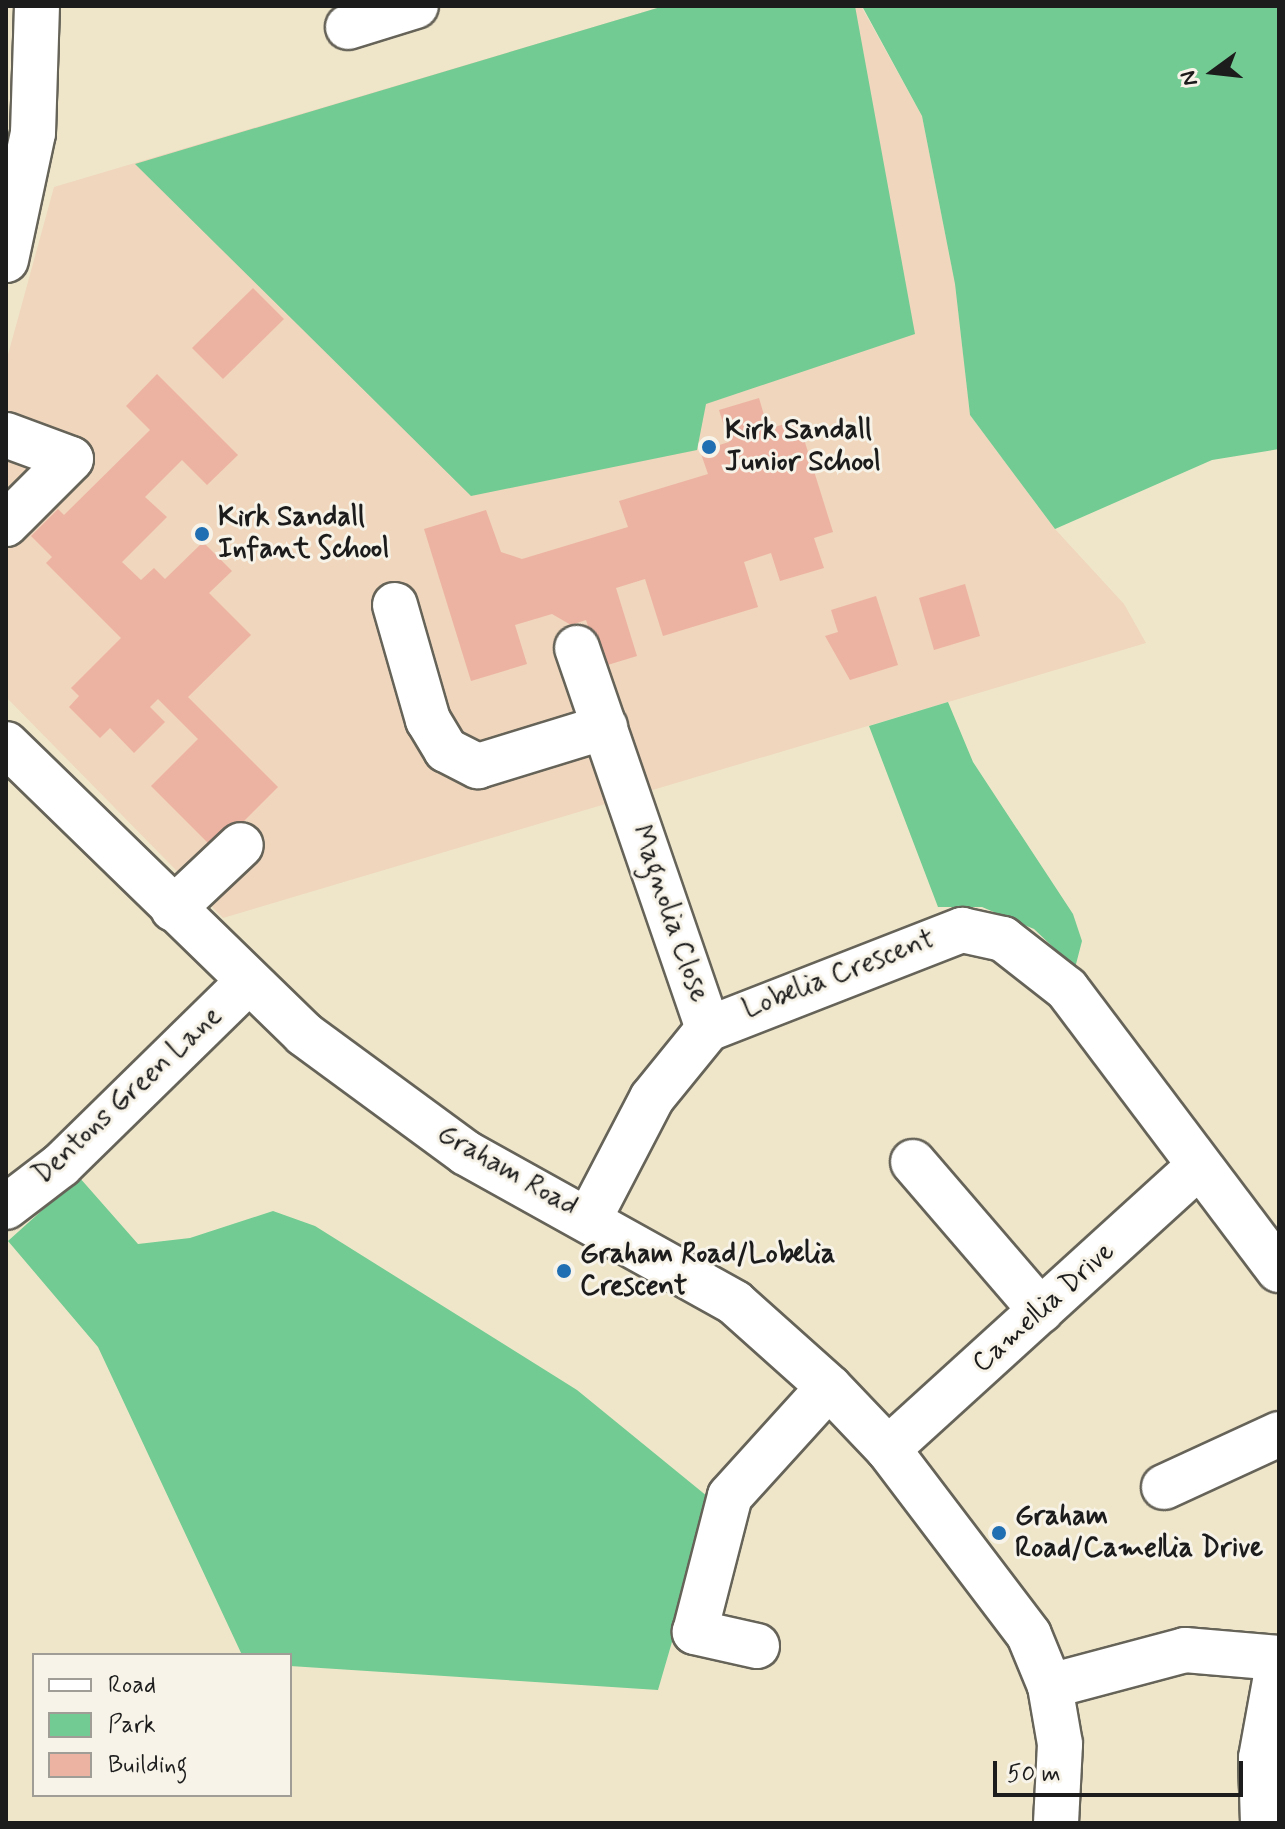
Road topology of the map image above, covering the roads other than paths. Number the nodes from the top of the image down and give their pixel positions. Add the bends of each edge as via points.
1 (37, 6) edge
2 (416, 6) edge
3 (350, 30) edge
4 (6, 260) edge
5 (6, 435) edge
6 (6, 524) edge
7 (395, 605) dead end
8 (577, 648) dead end
9 (605, 727) junction
10 (6, 744) edge
11 (241, 845) dead end
12 (173, 909) junction
13 (248, 982) junction
14 (708, 1029) junction
15 (913, 1162) dead end
16 (1199, 1166) junction
17 (6, 1207) edge
18 (589, 1219) junction
19 (1274, 1255) edge
20 (1041, 1311) junction
21 (829, 1387) junction
22 (1279, 1434) edge
23 (888, 1449) junction
24 (1164, 1487) dead end
25 (757, 1646) dead end
26 (1279, 1658) edge
27 (1050, 1686) junction
28 (1056, 1823) edge
29 (1263, 1823) edge

1 - 4 street via 33,133
2 - 3 street
5 - 6 street via 71,459
7 - 9 street via 428,720 446,750 478,766
8 - 9 street, Magnolia Close
9 - 14 street, Magnolia Close
10 - 12 street, Graham Road
11 - 12 street
12 - 13 street, Graham Road
13 - 17 street, Dentons Green Lane via 61,1165
13 - 18 street, Graham Road via 304,1034 466,1153
14 - 16 street, Lobelia Crescent via 928,938 962,930 1003,939 1067,989
14 - 18 street, Lobelia Crescent via 652,1098
15 - 20 street
16 - 19 street, Lobelia Crescent
16 - 20 street, Camellia Drive
18 - 21 street, Graham Road via 735,1303
20 - 23 street, Camellia Drive
21 - 23 street, Graham Road
21 - 25 street via 730,1496 695,1632
22 - 24 street
23 - 27 street, Graham Road via 1029,1635
26 - 27 street via 1185,1650
26 - 29 street via 1261,1758
27 - 28 street, Graham Road via 1060,1744

